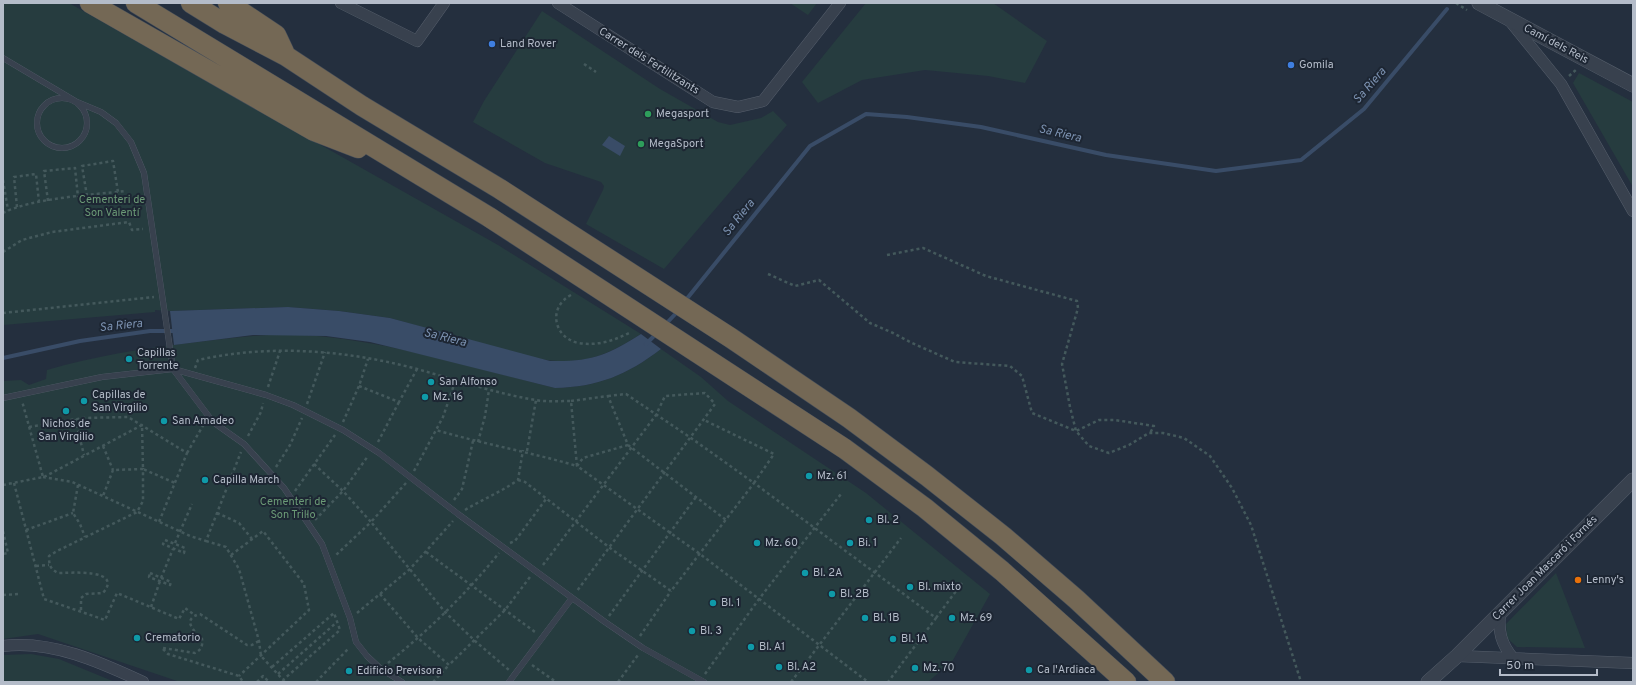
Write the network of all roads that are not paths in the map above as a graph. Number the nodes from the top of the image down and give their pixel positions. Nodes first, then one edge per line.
1 (90, 3) edge
2 (136, 3) edge
3 (192, 3) edge
4 (228, 3) edge
5 (341, 3) edge
6 (444, 3) edge
7 (558, 3) edge
8 (840, 3) edge
9 (1479, 3) edge
10 (1508, 19) junction
11 (286, 56) junction
12 (3, 58) edge
13 (1633, 85) edge
14 (77, 102) junction
15 (406, 166) junction
16 (1633, 211) edge
17 (173, 369) junction
18 (3, 398) edge
19 (1633, 480) edge
20 (572, 598) junction
21 (1500, 613) junction
22 (3, 646) edge
23 (1457, 656) junction
24 (1513, 658) junction
25 (1633, 663) edge
26 (704, 680) edge
27 (143, 682) edge
28 (402, 682) edge
29 (509, 682) edge
30 (1126, 682) edge
31 (1165, 682) edge
32 (1428, 682) edge

1 - 15 highway
2 - 15 highway
3 - 11 highway
4 - 11 highway
5 - 6 street
7 - 8 street, Carrer dels Fertilitzants
9 - 10 street, Camí dels Reis
10 - 13 street, Camí dels Reis
10 - 16 street
11 - 31 highway
12 - 14 lane
14 - 14 lane
14 - 17 lane
15 - 30 highway
17 - 18 lane
17 - 20 lane
17 - 28 lane
19 - 21 street, Carrer Joan Mascaró i Fornés
20 - 26 lane
20 - 29 lane
21 - 23 street, Carrer Joan Mascaró i Fornés
21 - 24 street
22 - 27 street
23 - 24 street
23 - 32 street, Carrer Joan Mascaró i Fornés
24 - 25 street

